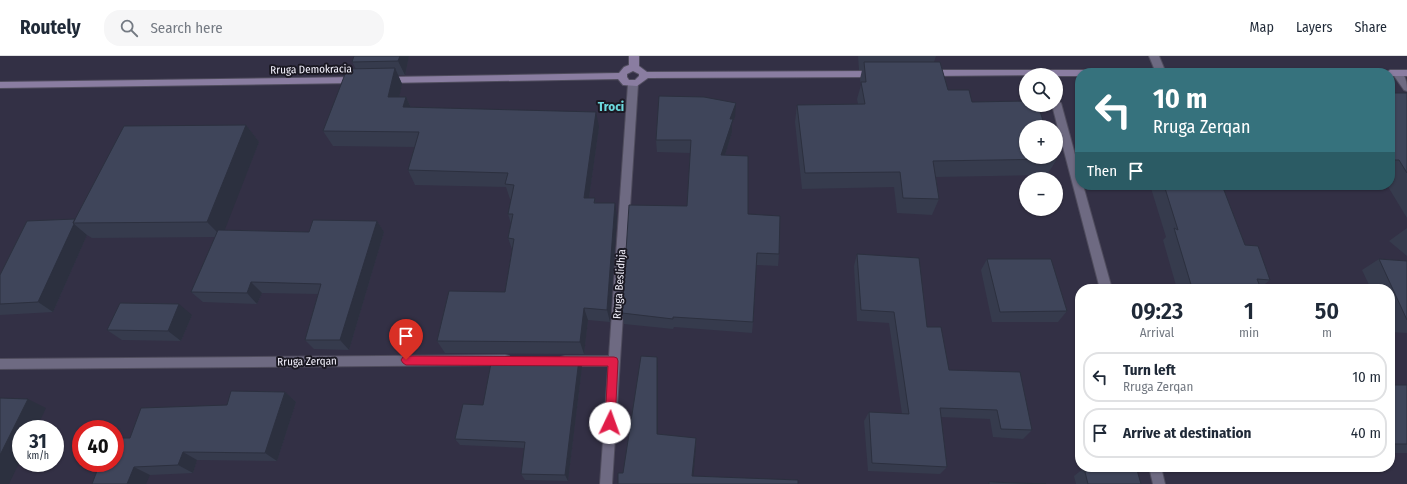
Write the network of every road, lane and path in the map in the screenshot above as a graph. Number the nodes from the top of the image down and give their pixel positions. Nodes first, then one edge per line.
1 (634, 56) edge
2 (1154, 56) edge
3 (634, 68) junction
4 (1159, 68) edge
5 (921, 73) edge
6 (1395, 73) edge
7 (1407, 73) edge
8 (882, 74) edge
9 (1019, 74) edge
10 (1063, 74) edge
11 (1075, 74) edge
12 (644, 75) junction
13 (1395, 75) edge
14 (622, 76) junction
15 (633, 84) junction
16 (0, 85) edge
17 (1407, 88) edge
18 (1058, 112) edge
19 (1075, 174) edge
20 (1079, 190) edge
21 (1105, 284) edge
22 (515, 360) edge
23 (553, 360) edge
24 (614, 361) junction
25 (0, 364) edge
26 (1156, 472) edge
27 (606, 484) edge
28 (1159, 484) edge

1 - 3 main road
2 - 4 street
3 - 12 main road
3 - 14 main road
5 - 9 main road
6 - 7 main road
8 - 12 main road
10 - 11 main road
12 - 15 main road
13 - 17 street
14 - 15 main road
14 - 16 main road, Rruga Demokracia
15 - 24 street, Rruga Beslidhja
18 - 19 street
20 - 21 street
22 - 25 street, Rruga Zerqan
23 - 24 street
24 - 27 street, Rruga Beslidhja
26 - 28 street

